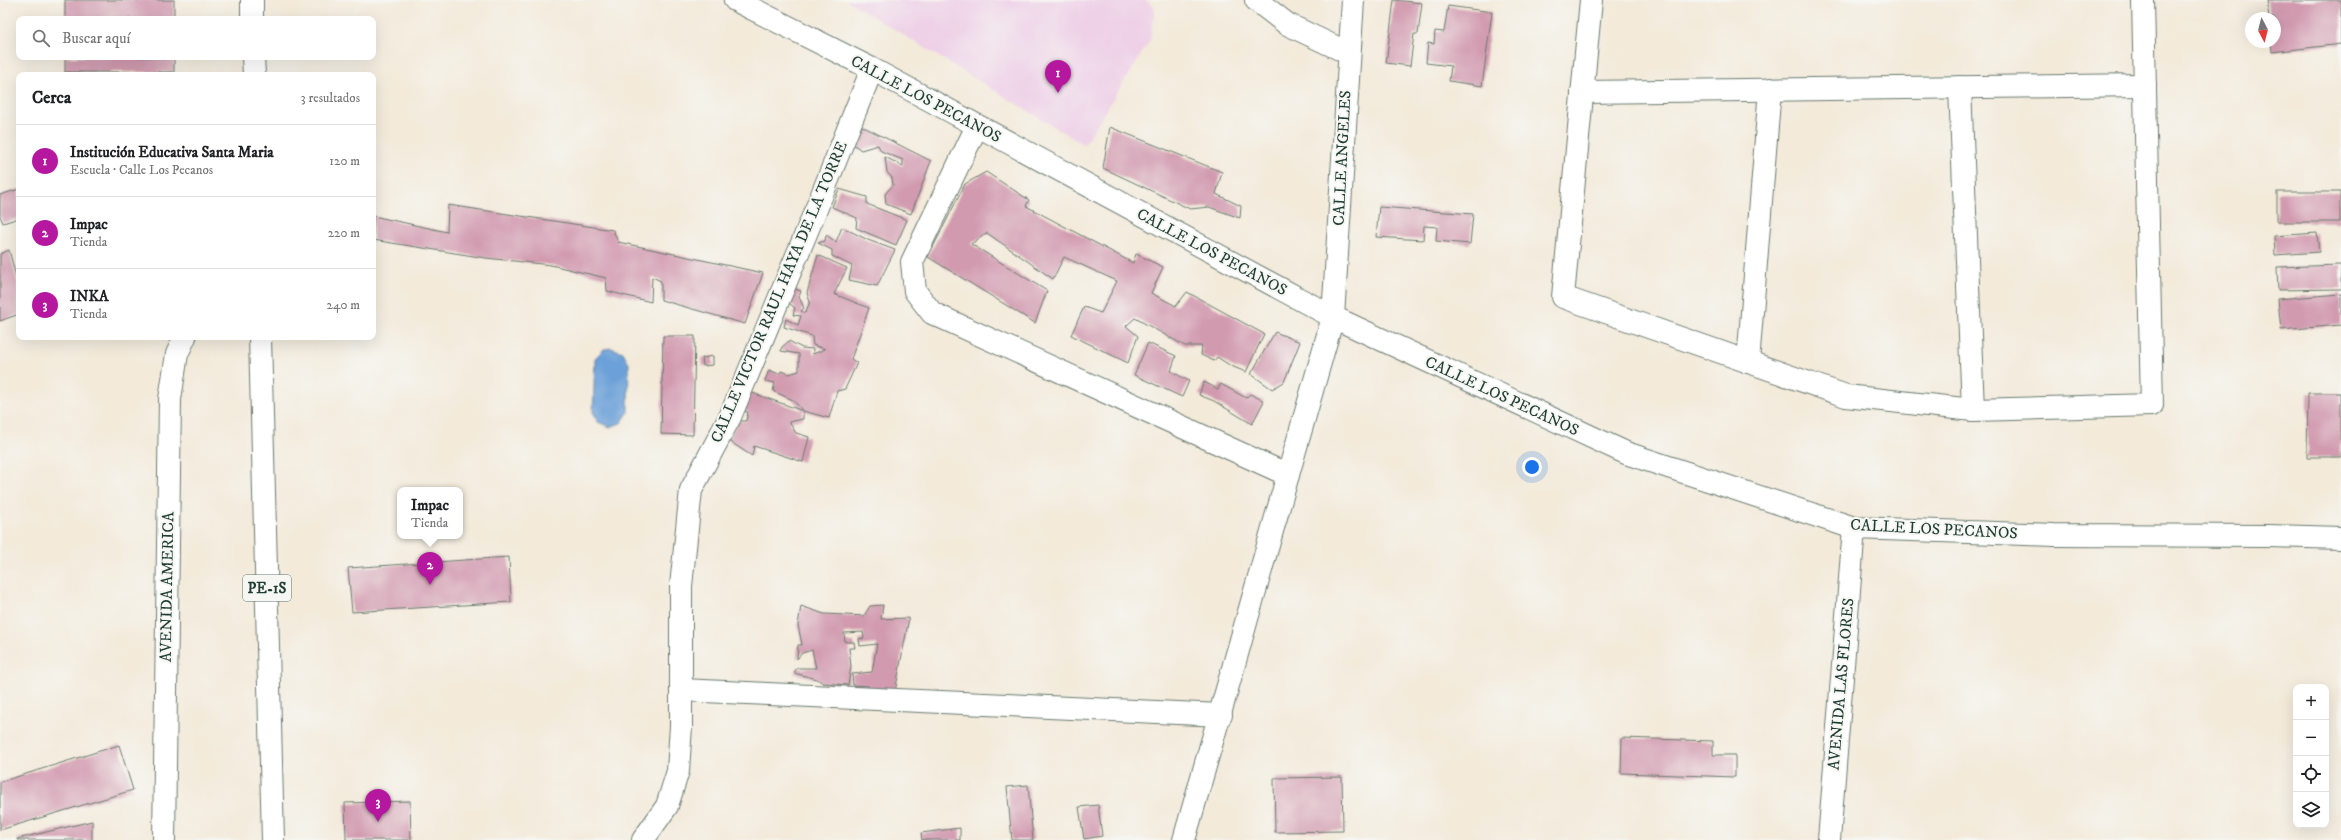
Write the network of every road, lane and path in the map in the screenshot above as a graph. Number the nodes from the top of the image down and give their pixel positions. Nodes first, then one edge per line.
1 (252, 0) edge
2 (735, 0) edge
3 (1256, 0) edge
4 (1353, 0) edge
5 (1591, 0) edge
6 (2143, 0) edge
7 (252, 16) edge
8 (1348, 53) junction
9 (253, 60) edge
10 (872, 69) junction
11 (254, 72) edge
12 (2145, 85) junction
13 (1960, 87) junction
14 (1770, 90) junction
15 (1582, 92) junction
16 (977, 126) junction
17 (1333, 317) junction
18 (184, 340) edge
19 (260, 340) edge
20 (1748, 362) junction
21 (1973, 410) junction
22 (1288, 474) junction
23 (1854, 528) junction
24 (2341, 538) edge
25 (681, 690) junction
26 (1221, 715) junction
27 (164, 840) edge
28 (273, 840) edge
29 (643, 840) edge
30 (1184, 840) edge
31 (1829, 840) edge

1 - 7 main road
2 - 10 main road, CALLE LOS PECANOS
3 - 8 main road
4 - 8 main road, CALLE ANGELES
5 - 15 main road
6 - 12 main road
8 - 17 main road, CALLE ANGELES
9 - 11 main road
10 - 16 main road, CALLE LOS PECANOS
10 - 25 main road, CALLE VICTOR RAUL HAYA DE LA TORRE
12 - 13 main road
12 - 21 main road
13 - 14 main road
13 - 21 main road
14 - 15 main road
14 - 20 main road
15 - 20 main road
16 - 17 main road, CALLE LOS PECANOS
16 - 22 main road
17 - 22 main road, CALLE ANGELES
17 - 23 main road, CALLE LOS PECANOS
18 - 27 main road, AVENIDA AMERICA
19 - 28 main road, PE-1S
20 - 21 main road
22 - 26 main road, CALLE ANGELES
23 - 24 main road, CALLE LOS PECANOS
23 - 31 main road, AVENIDA LAS FLORES
25 - 26 main road
25 - 29 main road, CALLE VICTOR RAUL HAYA DE LA TORRE
26 - 30 main road, CALLE ANGELES

